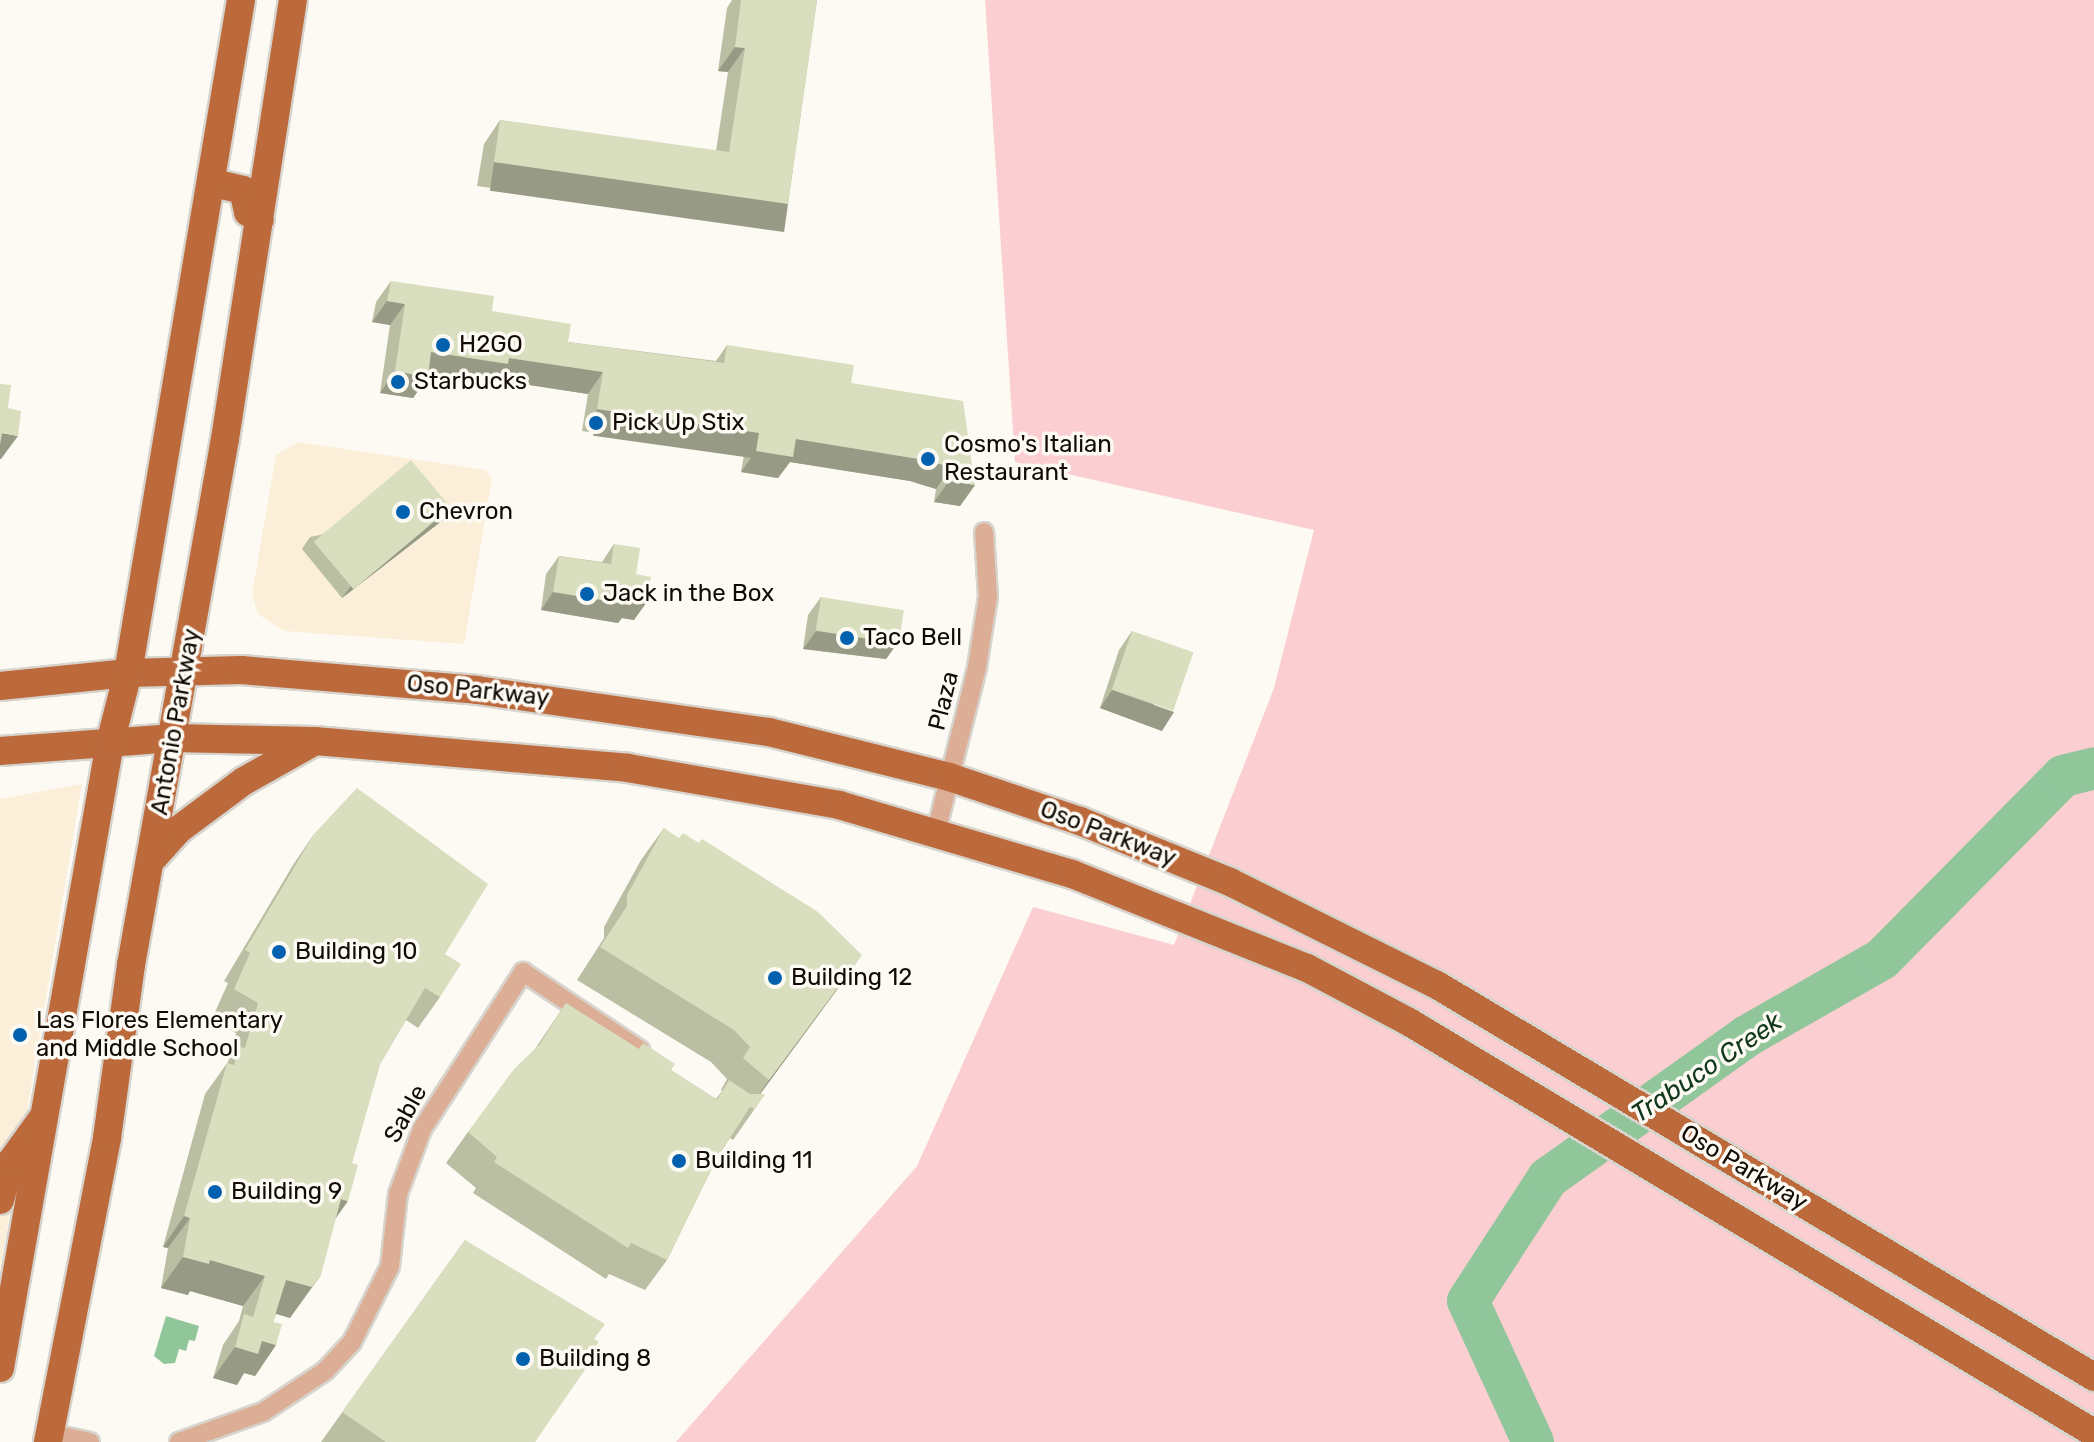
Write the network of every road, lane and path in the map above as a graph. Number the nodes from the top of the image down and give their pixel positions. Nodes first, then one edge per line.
1 (241, 0) edge
2 (293, 0) edge
3 (213, 183) junction
4 (260, 220) junction
5 (984, 532) dead end
6 (185, 670) junction
7 (128, 673) junction
8 (0, 686) edge
9 (171, 738) junction
10 (315, 741) junction
11 (110, 743) junction
12 (0, 751) edge
13 (949, 777) junction
14 (936, 832) junction
15 (154, 857) junction
16 (658, 1063) edge
17 (45, 1116) junction
18 (0, 1200) edge
19 (0, 1368) edge
20 (2093, 1376) edge
21 (2094, 1433) edge
22 (49, 1437) edge
23 (90, 1442) edge
24 (179, 1442) edge

1 - 3 main road
2 - 4 main road, Antonio Parkway
3 - 4 main road
3 - 7 main road
4 - 6 main road, Antonio Parkway
5 - 13 street, Plaza
6 - 7 main road, Oso Parkway
6 - 9 main road, Antonio Parkway
6 - 13 main road, Oso Parkway
7 - 8 main road, Oso Parkway
7 - 11 main road
9 - 10 main road, Oso Parkway
9 - 11 main road, Oso Parkway
9 - 15 main road, Antonio Parkway
10 - 14 main road, Oso Parkway
10 - 15 main road
11 - 12 main road, Oso Parkway
11 - 17 main road
13 - 14 street, Plaza
13 - 20 main road, Oso Parkway
14 - 21 main road, Oso Parkway
15 - 22 main road, Antonio Parkway
16 - 24 street, Sable
17 - 18 main road
17 - 19 main road
22 - 23 street

